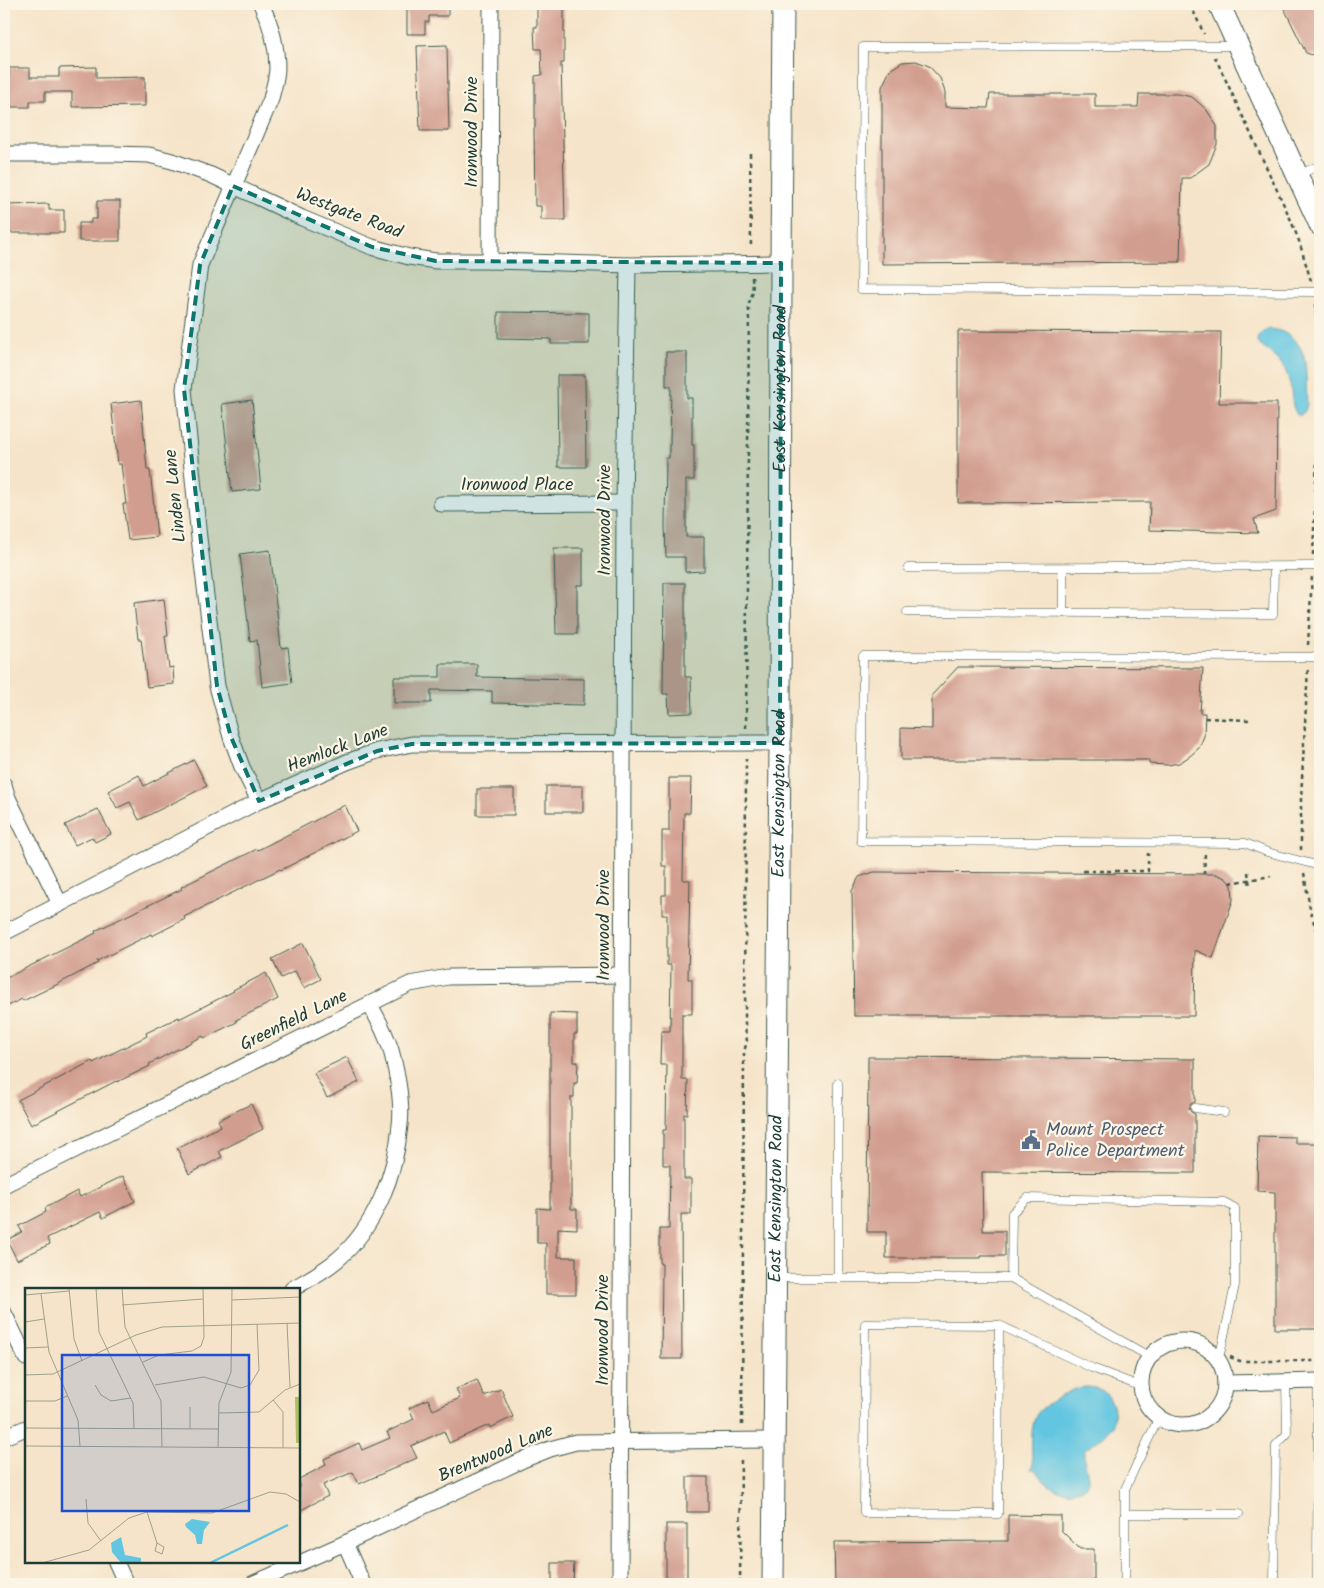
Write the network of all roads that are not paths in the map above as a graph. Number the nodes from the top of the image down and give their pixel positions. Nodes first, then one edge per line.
1 (261, 4) edge
2 (491, 4) edge
3 (783, 4) edge
4 (1219, 4) edge
5 (1239, 46) junction
6 (4, 154) edge
7 (1320, 165) edge
8 (1298, 175) junction
9 (233, 186) junction
10 (1320, 225) edge
11 (490, 260) junction
12 (781, 263) junction
13 (628, 265) junction
14 (1317, 292) edge
15 (441, 504) dead end
16 (624, 504) junction
17 (1320, 566) edge
18 (1274, 567) junction
19 (908, 568) dead end
20 (1063, 568) junction
21 (907, 612) dead end
22 (1063, 613) junction
23 (1320, 657) edge
24 (624, 742) junction
25 (780, 743) junction
26 (4, 785) edge
27 (259, 801) junction
28 (1320, 866) edge
29 (60, 904) junction
30 (4, 933) edge
31 (622, 975) junction
32 (370, 1005) junction
33 (838, 1083) dead end
34 (1195, 1108) dead end
35 (1224, 1112) dead end
36 (4, 1185) edge
37 (776, 1278) junction
38 (838, 1278) junction
39 (1011, 1278) junction
40 (294, 1288) edge
41 (4, 1313) edge
42 (999, 1325) junction
43 (1220, 1354) junction
44 (25, 1356) edge
45 (1150, 1357) junction
46 (1286, 1382) junction
47 (1319, 1382) edge
48 (1225, 1383) junction
49 (1142, 1387) junction
50 (1159, 1417) junction
51 (25, 1428) edge
52 (4, 1437) edge
53 (774, 1440) junction
54 (621, 1442) junction
55 (1125, 1514) junction
56 (1239, 1514) dead end
57 (345, 1543) junction
58 (116, 1563) edge
59 (300, 1563) edge
60 (300, 1563) edge
61 (126, 1584) edge
62 (252, 1584) edge
63 (363, 1584) edge
64 (620, 1584) edge
65 (773, 1584) edge
66 (1125, 1584) edge
67 (1274, 1584) edge
68 (1317, 1584) edge

1 - 9 street, Linden Lane
2 - 11 street, Ironwood Drive
3 - 12 main road, East Kensington Road
4 - 5 main road
5 - 8 main road
5 - 14 lane
6 - 9 street, Westgate Road
7 - 8 lane
8 - 10 main road
9 - 11 street, Westgate Road
9 - 27 street, Linden Lane
11 - 13 street, Westgate Road
12 - 13 street, Westgate Road
12 - 25 main road, East Kensington Road
13 - 16 street, Ironwood Drive
15 - 16 street, Ironwood Place
16 - 24 street, Ironwood Drive
17 - 18 lane
18 - 20 lane
18 - 22 lane
19 - 20 lane
20 - 22 lane
21 - 22 lane
23 - 28 lane
24 - 25 street, Hemlock Lane
24 - 27 street, Hemlock Lane
24 - 31 street, Ironwood Drive
25 - 37 main road, East Kensington Road
26 - 29 street
27 - 29 street, Hemlock Lane
29 - 30 street, Hemlock Lane
31 - 32 street, Greenfield Lane
31 - 54 street, Ironwood Drive
32 - 36 street, Greenfield Lane
32 - 40 street
33 - 38 lane
34 - 35 lane
37 - 38 lane
37 - 53 main road, East Kensington Road
38 - 39 lane
39 - 43 lane
39 - 45 lane
41 - 44 street
42 - 42 lane
42 - 49 lane
43 - 45 street
43 - 48 street
45 - 49 street
46 - 47 street
46 - 48 street
46 - 67 lane
47 - 68 lane
48 - 50 street
49 - 50 street
50 - 55 lane
51 - 52 street
53 - 54 street, Brentwood Lane
53 - 65 main road, East Kensington Road
54 - 57 street, Brentwood Lane
54 - 64 street, Ironwood Drive
55 - 56 lane
55 - 66 lane
57 - 59 street, Brentwood Lane
57 - 63 street
58 - 61 street
60 - 62 street, Brentwood Lane

